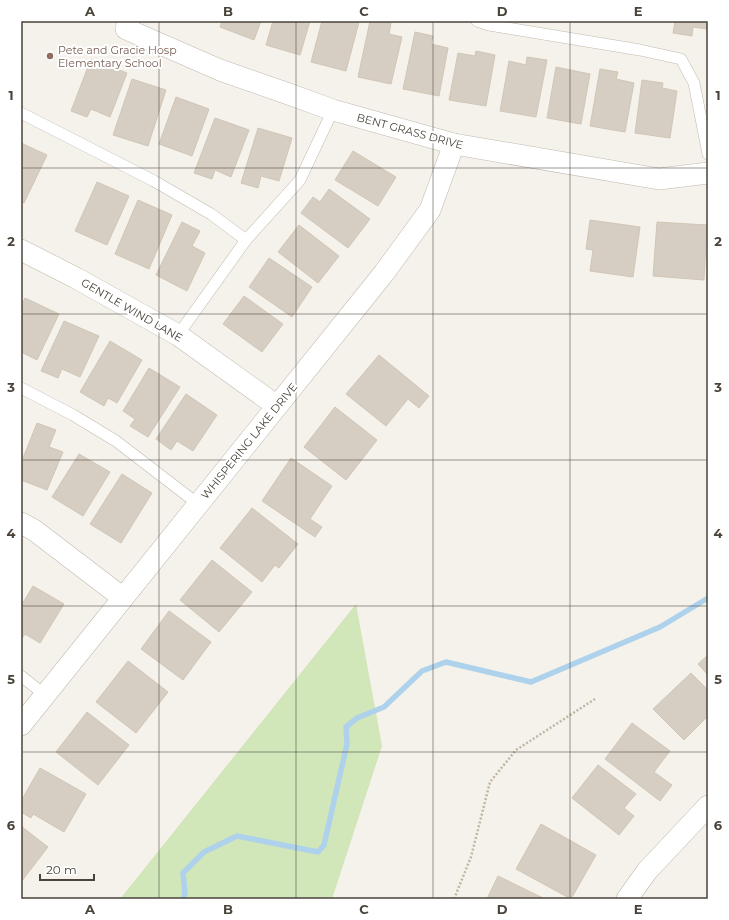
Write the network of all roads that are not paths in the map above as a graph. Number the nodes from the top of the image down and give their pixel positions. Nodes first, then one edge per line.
1 (477, 21) edge
2 (127, 25) edge
3 (333, 110) junction
4 (21, 114) edge
5 (454, 144) junction
6 (708, 154) edge
7 (708, 173) edge
8 (246, 240) junction
9 (21, 250) edge
10 (178, 335) junction
11 (21, 388) edge
12 (277, 406) junction
13 (198, 504) junction
14 (21, 523) edge
15 (123, 598) junction
16 (21, 676) edge
17 (45, 695) junction
18 (21, 725) edge
19 (708, 806) edge
20 (633, 896) edge

1 - 6 lane
2 - 3 street, BENT GRASS DRIVE
3 - 5 street, BENT GRASS DRIVE
3 - 8 lane
4 - 8 lane
5 - 7 street, BENT GRASS DRIVE
5 - 12 street, WHISPERING LAKE DRIVE
8 - 10 lane
9 - 10 street, GENTLE WIND LANE
10 - 12 street, GENTLE WIND LANE
11 - 13 lane
12 - 13 street, WHISPERING LAKE DRIVE
13 - 15 street, WHISPERING LAKE DRIVE
14 - 15 street
15 - 17 street, WHISPERING LAKE DRIVE
16 - 17 lane
17 - 18 street, WHISPERING LAKE DRIVE
19 - 20 street

